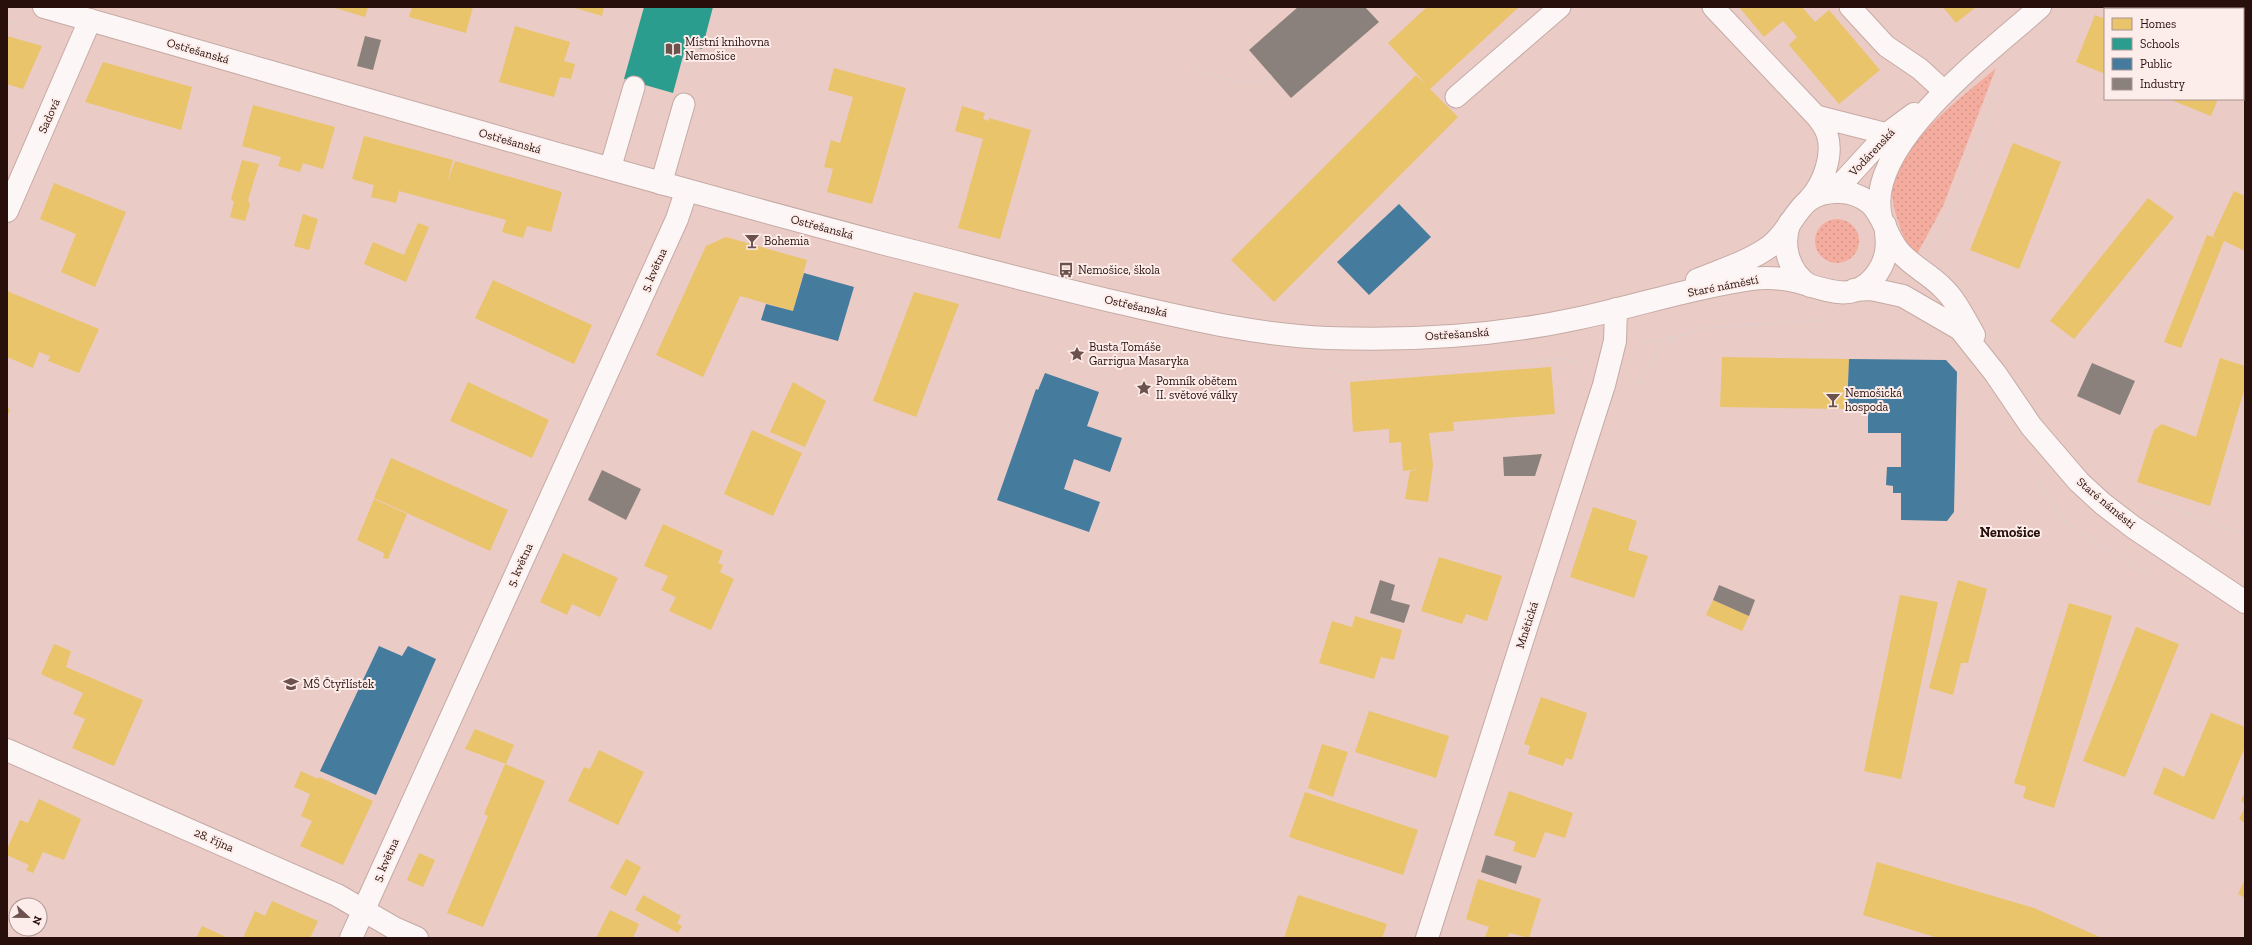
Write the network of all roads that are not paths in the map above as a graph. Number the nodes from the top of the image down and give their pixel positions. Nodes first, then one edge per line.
1 (44, 7) edge
2 (1560, 7) edge
3 (1713, 7) edge
4 (1850, 7) edge
5 (2034, 9) edge
6 (90, 20) junction
7 (634, 87) dead end
8 (1944, 92) junction
9 (1456, 97) dead end
10 (684, 104) dead end
11 (1816, 116) junction
12 (1887, 134) junction
13 (610, 170) junction
14 (661, 184) junction
15 (686, 192) junction
16 (1813, 197) junction
17 (7, 211) edge
18 (1791, 219) junction
19 (1883, 221) junction
20 (1816, 289) junction
21 (1854, 290) junction
22 (1652, 300) junction
23 (1616, 309) junction
24 (1995, 373) junction
25 (2245, 602) edge
26 (7, 750) edge
27 (363, 910) junction
28 (351, 938) edge
29 (417, 938) edge
30 (1427, 938) edge

1 - 6 street, Ostřešanská
2 - 9 lane
3 - 11 lane
4 - 8 lane
5 - 8 street, Vodárenská
6 - 13 street, Ostřešanská
6 - 17 street, Sadová
7 - 13 lane
8 - 12 street, Vodárenská
8 - 19 street, Vodárenská
10 - 14 lane
11 - 12 lane
11 - 16 lane
12 - 16 street, Vodárenská
13 - 14 street, Ostřešanská
14 - 15 street, Ostřešanská
15 - 23 street, Ostřešanská
15 - 27 street, 5. května
16 - 18 street, Staré náměstí
16 - 19 street, Staré náměstí
18 - 20 street, Staré náměstí
18 - 22 street, Staré náměstí
19 - 21 street, Staré náměstí
19 - 24 street, Staré náměstí
20 - 21 street, Staré náměstí
20 - 22 street, Staré náměstí
21 - 24 street, Staré náměstí
22 - 23 street, Staré náměstí
23 - 30 street, Mnětická
24 - 25 street, Staré náměstí
26 - 27 street, 28. října
27 - 28 street, 5. května
27 - 29 street, 28. října

